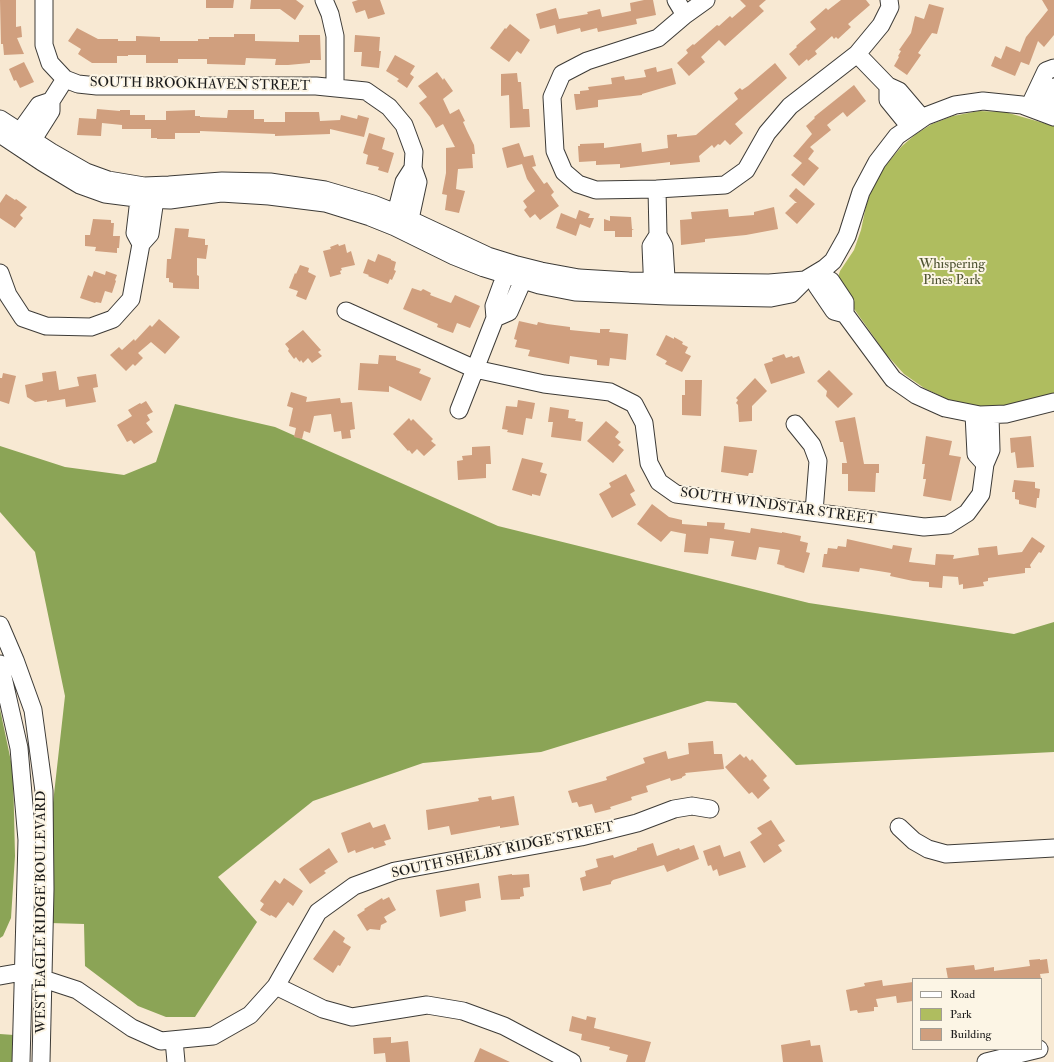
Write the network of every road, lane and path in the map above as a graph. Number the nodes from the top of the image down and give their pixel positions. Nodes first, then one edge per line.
1 (44, 0) edge
2 (324, 0) edge
3 (676, 0) edge
4 (706, 0) edge
5 (889, 0) edge
6 (685, 15) junction
7 (857, 54) junction
8 (1054, 68) edge
9 (65, 79) junction
10 (1054, 87) edge
11 (335, 88) junction
12 (1042, 112) edge
13 (0, 119) edge
14 (916, 123) junction
15 (18, 140) edge
16 (657, 189) junction
17 (147, 192) junction
18 (399, 222) junction
19 (507, 269) junction
20 (0, 273) edge
21 (525, 274) junction
22 (811, 276) junction
23 (660, 289) junction
24 (346, 311) dead end
25 (495, 318) junction
26 (475, 369) junction
27 (1054, 402) edge
28 (459, 410) dead end
29 (982, 414) junction
30 (795, 424) dead end
31 (814, 512) junction
32 (0, 625) edge
33 (0, 664) edge
34 (710, 809) dead end
35 (899, 827) dead end
36 (1054, 848) edge
37 (22, 972) junction
38 (0, 976) edge
39 (43, 978) junction
40 (276, 986) junction
41 (174, 1040) junction
42 (1054, 1045) edge
43 (1042, 1048) edge
44 (1036, 1050) edge
45 (20, 1062) edge
46 (41, 1062) edge
47 (176, 1062) edge
48 (572, 1062) edge
49 (986, 1062) edge

1 - 9 street
2 - 11 street
3 - 6 street
4 - 6 street
5 - 7 street
6 - 16 street
7 - 14 street
7 - 16 street
8 - 12 street
9 - 11 street, SOUTH BROOKHAVEN STREET
9 - 15 street
10 - 12 street
11 - 18 street, SOUTH BROOKHAVEN STREET
12 - 14 street
13 - 15 street
14 - 22 street
15 - 17 street
16 - 23 street
17 - 18 street
17 - 20 street
18 - 19 street
19 - 21 street
19 - 25 street
21 - 23 street
21 - 25 street
22 - 23 street
22 - 29 street
24 - 26 street, SOUTH WINDSTAR STREET
25 - 26 street
26 - 28 street
26 - 31 street, SOUTH WINDSTAR STREET
27 - 29 street
29 - 31 street, SOUTH WINDSTAR STREET
30 - 31 street
32 - 39 street, WEST EAGLE RIDGE BOULEVARD
33 - 37 street, WEST EAGLE RIDGE BOULEVARD
34 - 40 street, SOUTH SHELBY RIDGE STREET
35 - 36 street
37 - 38 street, SOUTH SHELBY RIDGE STREET
37 - 39 street, SOUTH SHELBY RIDGE STREET
37 - 45 street, WEST EAGLE RIDGE BOULEVARD
39 - 41 street, SOUTH SHELBY RIDGE STREET
39 - 46 street, WEST EAGLE RIDGE BOULEVARD
40 - 41 street, SOUTH SHELBY RIDGE STREET
40 - 48 street
41 - 47 street
42 - 43 street
44 - 49 street

